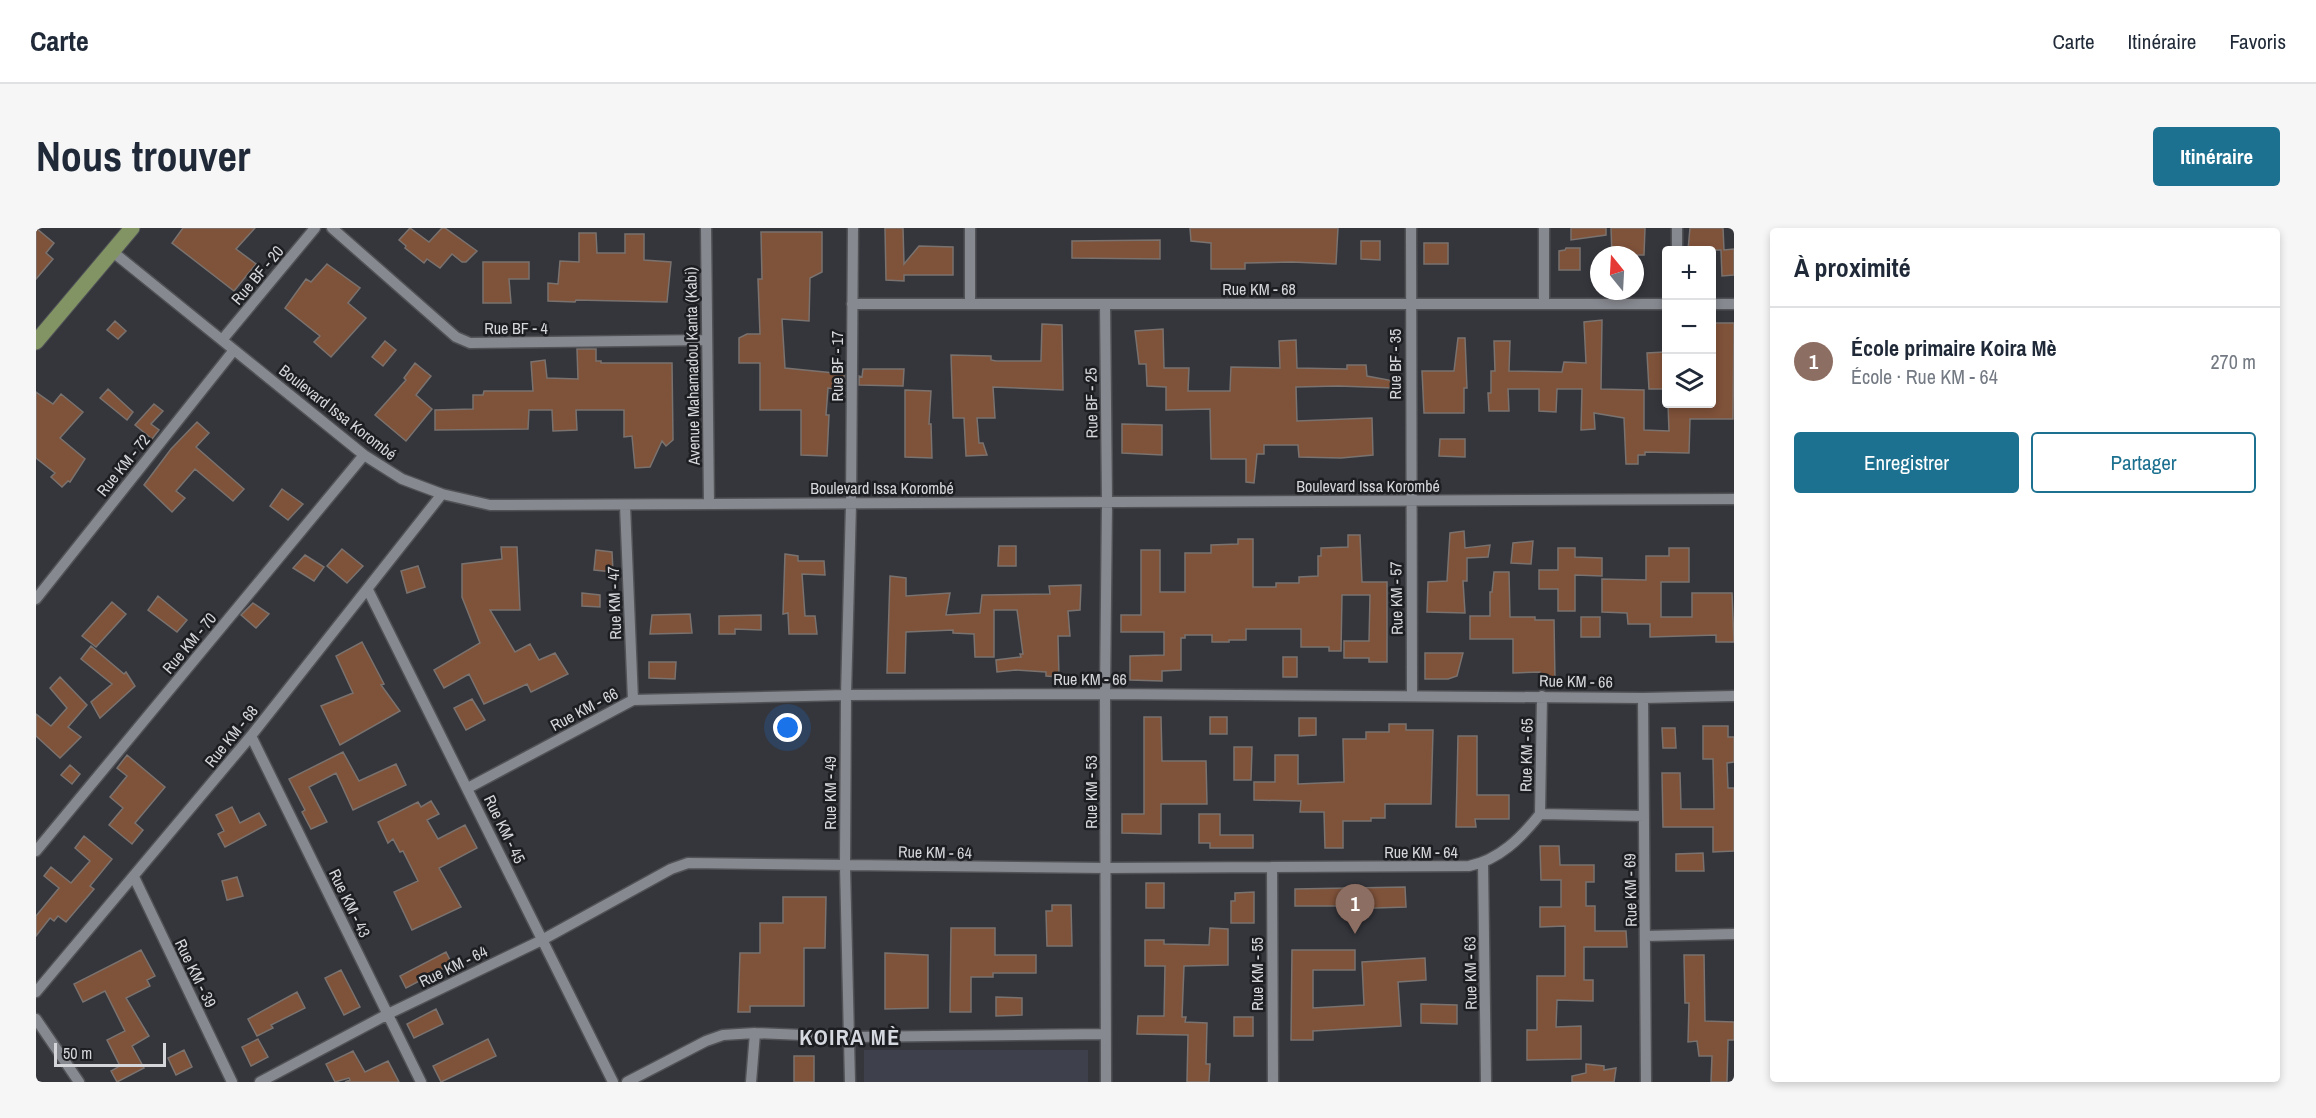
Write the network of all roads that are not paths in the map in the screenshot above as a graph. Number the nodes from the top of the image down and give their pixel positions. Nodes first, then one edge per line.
1 (132, 228) edge
2 (315, 228) edge
3 (332, 228) edge
4 (706, 228) edge
5 (853, 228) edge
6 (970, 228) edge
7 (1411, 228) edge
8 (1545, 228) edge
9 (1677, 228) edge
10 (1677, 246) edge
11 (113, 252) junction
12 (852, 304) junction
13 (970, 304) junction
14 (1104, 304) junction
15 (1411, 304) junction
16 (1544, 304) junction
17 (1662, 304) edge
18 (1716, 304) edge
19 (1734, 304) edge
20 (222, 340) junction
21 (707, 340) junction
22 (36, 342) edge
23 (234, 350) junction
24 (364, 455) junction
25 (442, 494) junction
26 (1734, 499) edge
27 (1410, 501) junction
28 (1107, 502) junction
29 (709, 504) junction
30 (851, 504) junction
31 (625, 505) junction
32 (368, 590) junction
33 (36, 599) edge
34 (1105, 694) junction
35 (846, 695) junction
36 (1412, 696) junction
37 (1542, 696) junction
38 (1734, 696) edge
39 (1643, 698) junction
40 (633, 700) junction
41 (251, 736) junction
42 (468, 788) junction
43 (1540, 814) junction
44 (1644, 816) junction
45 (36, 851) edge
46 (1483, 863) junction
47 (845, 866) junction
48 (1272, 867) junction
49 (1106, 868) junction
50 (134, 877) junction
51 (1734, 934) edge
52 (1645, 936) junction
53 (542, 940) junction
54 (36, 992) edge
55 (388, 1014) junction
56 (36, 1019) edge
57 (755, 1033) junction
58 (1106, 1034) junction
59 (850, 1037) junction
60 (79, 1082) edge
61 (232, 1082) edge
62 (260, 1082) edge
63 (422, 1082) edge
64 (613, 1082) edge
65 (627, 1082) edge
66 (751, 1082) edge
67 (850, 1082) edge
68 (1106, 1082) edge
69 (1273, 1082) edge
70 (1486, 1082) edge
71 (1646, 1082) edge

1 - 11 main road
2 - 20 street, Rue BF - 20
3 - 21 street, Rue BF - 4
4 - 21 street, Avenue Mahamadou Kanta (Kabi)
5 - 12 street, Rue BF - 17
6 - 13 street
7 - 15 street, Rue BF - 35
8 - 16 street
9 - 10 street
11 - 20 street, Boulevard Issa Korombé
11 - 22 main road
12 - 13 street, Rue KM - 68
12 - 30 street, Rue BF - 17
13 - 14 street, Rue KM - 68
14 - 15 street, Rue KM - 68
14 - 28 street, Rue BF - 25
15 - 16 street, Rue KM - 68
15 - 27 street, Rue BF - 35
16 - 17 street, Rue KM - 68
18 - 19 street
20 - 23 street, Boulevard Issa Korombé
21 - 29 street, Avenue Mahamadou Kanta (Kabi)
23 - 24 street, Boulevard Issa Korombé
23 - 33 street, Rue KM - 72
24 - 25 street, Boulevard Issa Korombé
24 - 45 street, Rue KM - 70
25 - 31 street, Boulevard Issa Korombé
25 - 32 street, Rue KM - 68
26 - 27 street, Boulevard Issa Korombé
27 - 28 street, Boulevard Issa Korombé
27 - 36 street, Rue KM - 57
28 - 30 street, Boulevard Issa Korombé
28 - 34 street, Rue KM - 53
29 - 30 street, Boulevard Issa Korombé
29 - 31 street, Boulevard Issa Korombé
30 - 35 street, Rue KM - 49
31 - 40 street, Rue KM - 47
32 - 41 street, Rue KM - 68
32 - 42 street, Rue KM - 45
34 - 35 street, Rue KM - 66
34 - 36 street, Rue KM - 66
34 - 49 street, Rue KM - 53
35 - 40 street, Rue KM - 66
35 - 47 street, Rue KM - 49
36 - 37 street, Rue KM - 66
37 - 39 street, Rue KM - 66
37 - 43 street, Rue KM - 65
38 - 39 street, Rue KM - 66
39 - 44 street, Rue KM - 69
40 - 42 street, Rue KM - 66
41 - 50 street, Rue KM - 68
41 - 55 street, Rue KM - 43
42 - 53 street, Rue KM - 45
43 - 44 street
43 - 46 street, Rue KM - 64
44 - 52 street, Rue KM - 69
46 - 48 street, Rue KM - 64
46 - 70 street, Rue KM - 63
47 - 49 street, Rue KM - 64
47 - 53 street, Rue KM - 64
47 - 59 street, Rue KM - 49
48 - 49 street, Rue KM - 64
48 - 69 street, Rue KM - 55
49 - 58 street, Rue KM - 53
50 - 54 street, Rue KM - 68
50 - 61 street, Rue KM - 39
51 - 52 street
52 - 71 street, Rue KM - 69
53 - 55 street, Rue KM - 64
53 - 64 street, Rue KM - 45
55 - 62 street, Rue KM - 64
55 - 63 street, Rue KM - 43
56 - 60 street
57 - 59 street
57 - 65 street
57 - 66 street
58 - 59 street
58 - 68 street, Rue KM - 53
59 - 67 street, Rue KM - 49

